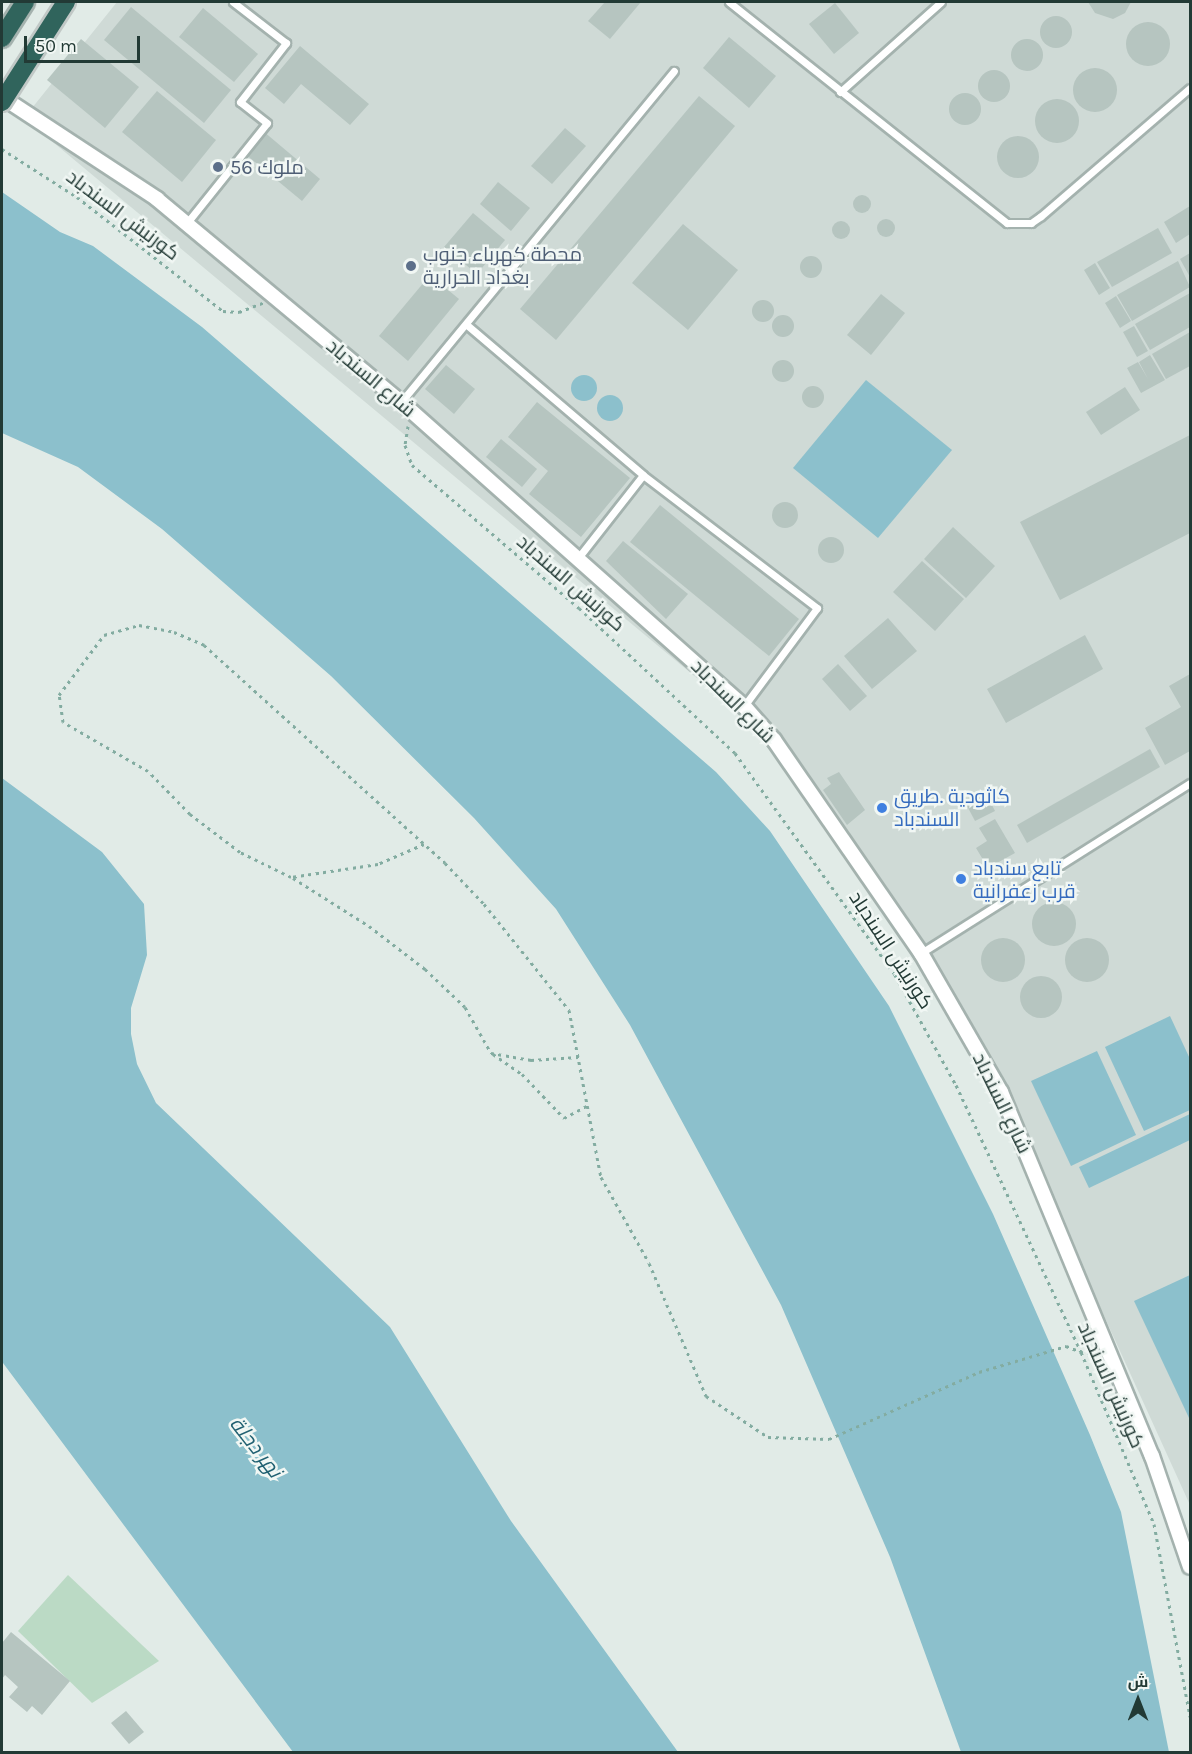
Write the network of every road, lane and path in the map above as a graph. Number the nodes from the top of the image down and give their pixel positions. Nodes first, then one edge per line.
1 (25, 2) edge
2 (66, 2) edge
3 (234, 2) edge
4 (729, 2) edge
5 (941, 2) edge
6 (2, 38) edge
7 (674, 71) dead end
8 (1191, 88) edge
9 (840, 92) junction
10 (2, 97) edge
11 (2, 102) edge
12 (2, 148) edge
13 (186, 224) junction
14 (276, 298) junction
15 (467, 325) junction
16 (406, 406) junction
17 (644, 475) junction
18 (578, 558) junction
19 (744, 706) junction
20 (1191, 783) edge
21 (424, 844) junction
22 (291, 877) junction
23 (921, 953) junction
24 (491, 1053) junction
25 (578, 1057) junction
26 (587, 1106) junction
27 (1081, 1352) junction
28 (1115, 1366) junction
29 (1191, 1567) edge
30 (1191, 1717) edge

1 - 6 highway
2 - 11 highway, bridge
3 - 13 lane
4 - 9 lane
5 - 9 lane
7 - 15 lane
8 - 9 lane
10 - 13 street, شارع السندباد
12 - 14 path, كورنيش السندباد
13 - 14 street, شارع السندباد
14 - 16 street, شارع السندباد
15 - 16 lane
15 - 17 lane
16 - 18 street, شارع السندباد
16 - 27 path, كورنيش السندباد
17 - 18 lane
17 - 19 lane
18 - 19 street, شارع السندباد
19 - 23 street, شارع السندباد
20 - 23 lane
21 - 22 path
21 - 22 path
21 - 25 path
22 - 24 path
23 - 28 street, شارع السندباد
24 - 25 path
24 - 26 path
25 - 26 path
26 - 27 path
27 - 28 path
27 - 30 path, كورنيش السندباد
28 - 29 street, شارع السندباد

